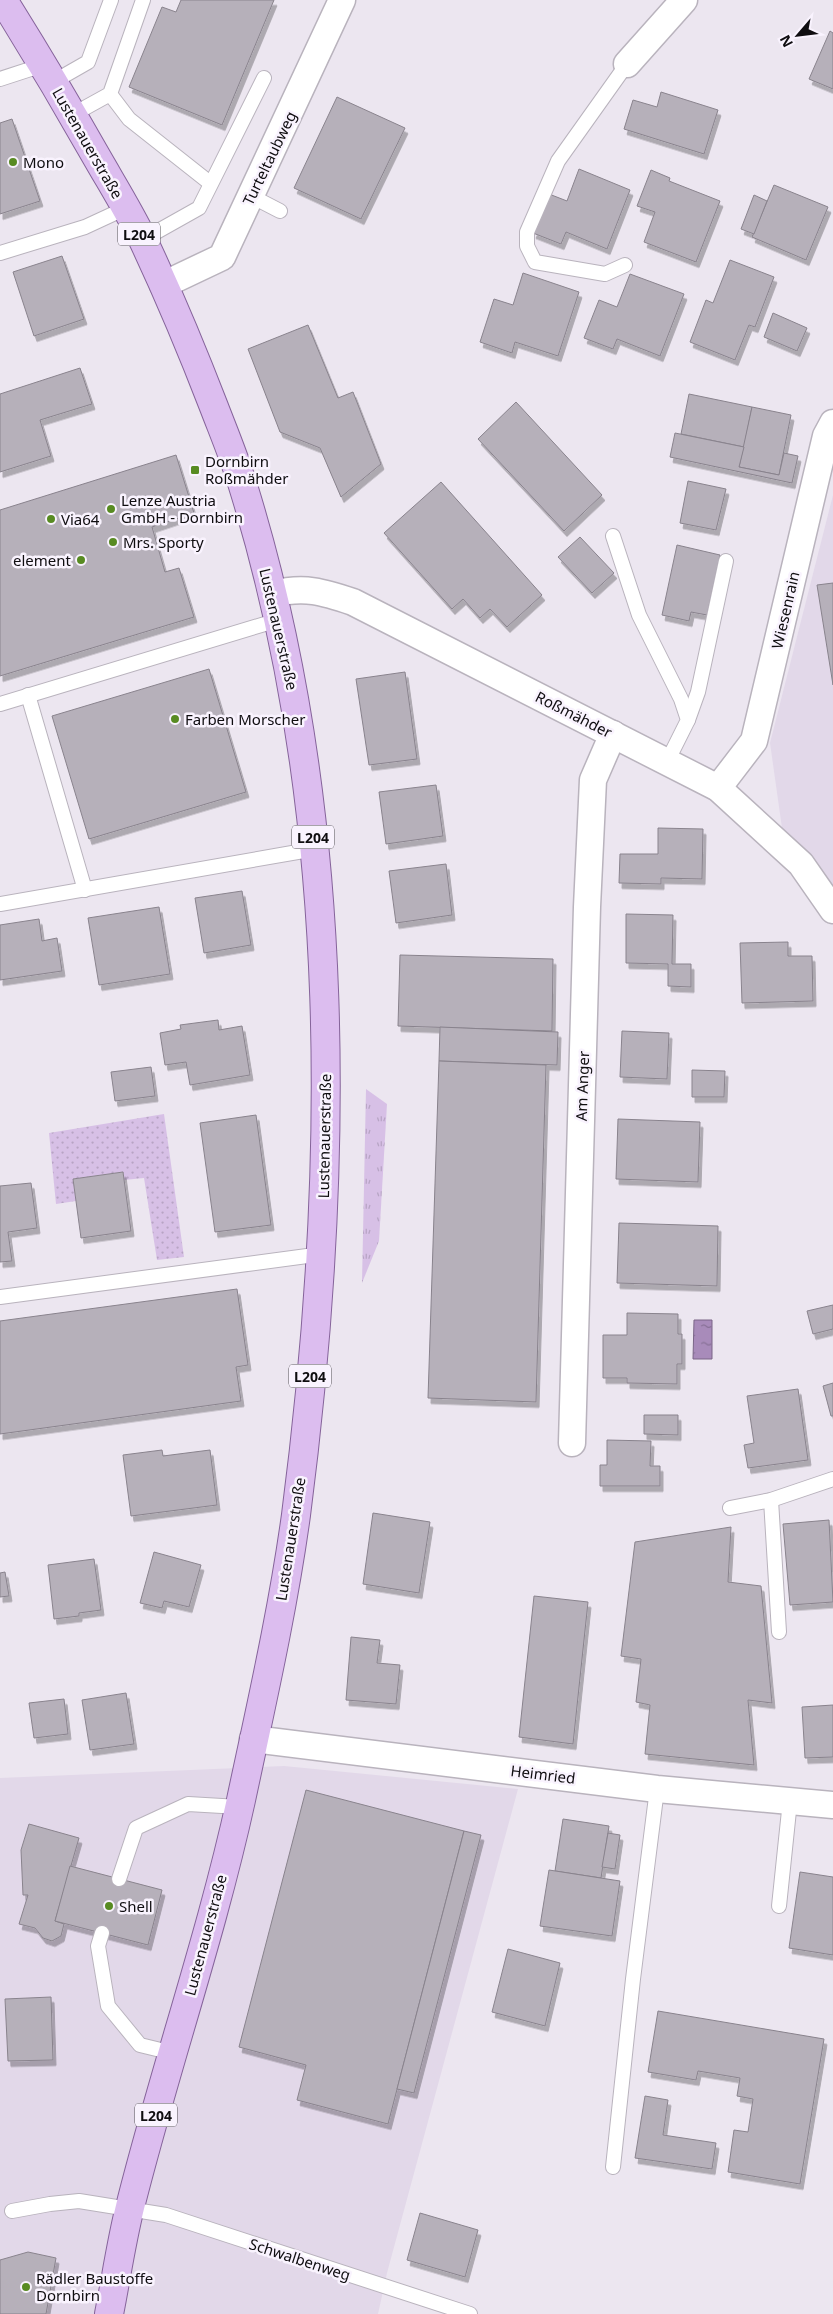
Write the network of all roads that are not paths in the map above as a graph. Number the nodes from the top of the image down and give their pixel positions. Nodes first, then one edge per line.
1 (3, 0) edge
2 (111, 0) edge
3 (143, 0) edge
4 (342, 0) edge
5 (684, 0) edge
6 (627, 64) joint
7 (48, 73) junction
8 (264, 78) dead end
9 (0, 79) edge
10 (110, 94) junction
11 (72, 115) junction
12 (210, 183) junction
13 (251, 196) junction
14 (126, 208) junction
15 (280, 211) dead end
16 (142, 240) junction
17 (0, 253) edge
18 (625, 265) dead end
19 (163, 285) junction
20 (833, 423) edge
21 (612, 536) dead end
22 (726, 561) dead end
23 (273, 594) junction
24 (278, 620) junction
25 (28, 695) junction
26 (0, 704) edge
27 (688, 720) junction
28 (613, 734) junction
29 (667, 762) junction
30 (718, 788) junction
31 (315, 849) junction
32 (85, 890) junction
33 (0, 904) edge
34 (833, 910) edge
35 (322, 1254) junction
36 (0, 1297) edge
37 (572, 1443) dead end
38 (833, 1479) edge
39 (770, 1500) junction
40 (730, 1508) dead end
41 (779, 1632) dead end
42 (253, 1739) junction
43 (657, 1789) junction
44 (790, 1801) junction
45 (833, 1805) edge
46 (239, 1807) junction
47 (120, 1879) dead end
48 (779, 1906) dead end
49 (102, 1934) dead end
50 (173, 2052) junction
51 (613, 2167) dead end
52 (129, 2210) junction
53 (12, 2211) dead end
54 (108, 2314) edge
55 (470, 2314) edge

1 - 7 main road, Lustenauerstraße / L204
2 - 7 lane
3 - 10 lane
4 - 13 street, Turteltaubweg
5 - 6 street
6 - 18 lane
7 - 9 lane
7 - 11 main road, Lustenauerstraße / L204
8 - 12 lane
10 - 11 lane
10 - 12 lane
11 - 14 main road, Lustenauerstraße / L204
12 - 16 lane
13 - 15 lane
13 - 19 street, Turteltaubweg
14 - 16 main road, Lustenauerstraße / L204
14 - 17 lane
16 - 19 main road, Lustenauerstraße / L204
19 - 23 main road, Lustenauerstraße / L204
20 - 30 street, Wiesenrain
21 - 27 lane
22 - 27 lane
23 - 24 main road, Lustenauerstraße / L204
23 - 28 street, Roßmähder
24 - 25 lane
24 - 31 main road, Lustenauerstraße / L204
25 - 26 lane
25 - 32 lane
27 - 29 lane
28 - 29 street, Roßmähder
28 - 37 street, Am Anger
29 - 30 street, Roßmähder
30 - 34 street, Roßmähder
31 - 32 lane
31 - 35 main road, Lustenauerstraße / L204
32 - 33 lane
35 - 36 lane
35 - 42 main road, Lustenauerstraße / L204
38 - 39 lane
39 - 40 lane
39 - 41 lane
42 - 43 street, Heimried
42 - 46 main road, Lustenauerstraße / L204
43 - 44 street, Heimried
43 - 51 lane
44 - 45 street, Heimried
44 - 48 lane
46 - 47 lane
46 - 50 main road, Lustenauerstraße / L204
49 - 50 lane
50 - 52 main road, Lustenauerstraße / L204
52 - 53 lane, Schwalbenweg
52 - 54 main road, Lustenauerstraße / L204
52 - 55 lane, Schwalbenweg

